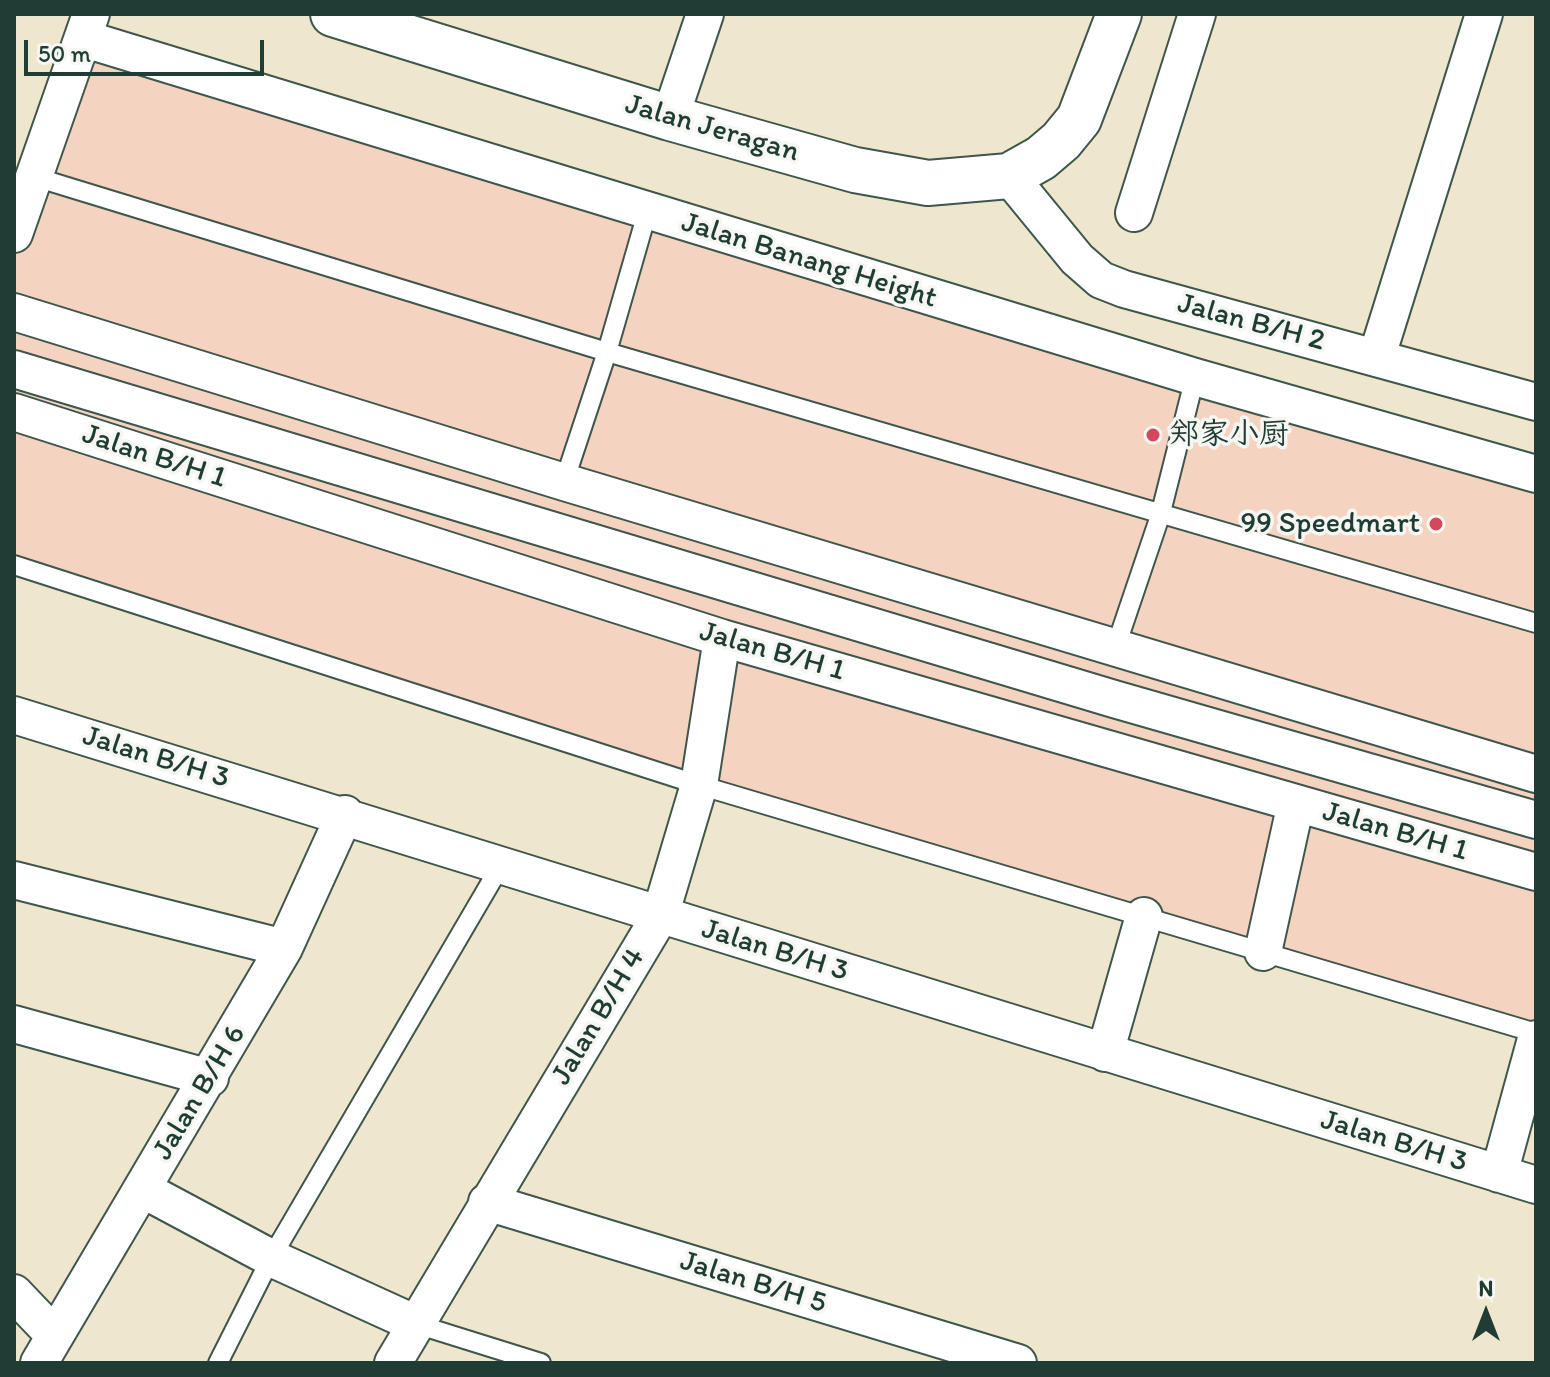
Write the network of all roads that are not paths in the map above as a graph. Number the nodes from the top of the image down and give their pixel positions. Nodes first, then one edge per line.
1 (333, 14) edge
2 (705, 14) edge
3 (1119, 14) edge
4 (1197, 14) edge
5 (1484, 14) edge
6 (88, 26) edge
7 (670, 118) junction
8 (1009, 176) junction
9 (35, 177) junction
10 (647, 213) junction
11 (1134, 213) dead end
12 (14, 234) edge
13 (14, 312) edge
14 (607, 352) junction
15 (1377, 356) junction
16 (14, 369) edge
17 (1195, 377) junction
18 (1536, 402) edge
19 (14, 412) edge
20 (1536, 474) edge
21 (564, 482) junction
22 (1160, 516) junction
23 (14, 565) edge
24 (1536, 623) edge
25 (722, 638) junction
26 (1123, 648) junction
27 (1114, 699) junction
28 (14, 715) edge
29 (1536, 774) edge
30 (699, 785) junction
31 (1296, 803) junction
32 (345, 814) junction
33 (1536, 820) edge
34 (501, 865) junction
35 (1536, 872) edge
36 (14, 880) edge
37 (660, 916) junction
38 (1144, 916) junction
39 (284, 948) junction
40 (1263, 952) junction
41 (14, 1024) edge
42 (1536, 1033) edge
43 (1536, 1039) edge
44 (1105, 1053) junction
45 (210, 1078) junction
46 (1499, 1174) junction
47 (1536, 1185) edge
48 (142, 1189) junction
49 (487, 1202) junction
50 (271, 1258) junction
51 (14, 1293) edge
52 (416, 1324) junction
53 (47, 1350) edge
54 (218, 1363) edge
55 (393, 1363) edge
56 (541, 1363) edge
57 (1018, 1363) edge

1 - 7 main road, Jalan Jeragan
2 - 7 street
3 - 8 main road, Jalan Jeragan
4 - 11 street
5 - 15 street
6 - 9 street
6 - 10 street, Jalan Banang Height
7 - 8 main road, Jalan Jeragan
8 - 15 street, Jalan B/H 2
9 - 12 street
9 - 14 lane
10 - 14 lane
10 - 17 street, Jalan Banang Height
13 - 21 street
14 - 21 lane
14 - 22 lane
15 - 18 street, Jalan B/H 2
16 - 27 street
17 - 20 street, Jalan Banang Height
17 - 22 lane
19 - 25 street, Jalan B/H 1
21 - 26 street
22 - 24 lane
22 - 26 lane
23 - 30 lane
25 - 30 street, Jalan B/H 4
25 - 31 street, Jalan B/H 1
26 - 27 street
26 - 29 street
27 - 33 street
28 - 32 street, Jalan B/H 3
30 - 37 street, Jalan B/H 4
30 - 38 lane
31 - 35 street, Jalan B/H 1
31 - 40 street
32 - 34 street, Jalan B/H 3
32 - 39 street, Jalan B/H 6
34 - 37 street, Jalan B/H 3
34 - 50 lane
36 - 39 street
37 - 44 street, Jalan B/H 3
37 - 49 street, Jalan B/H 4
38 - 40 lane
38 - 44 street
39 - 45 street, Jalan B/H 6
40 - 42 lane
41 - 45 street
43 - 46 street
44 - 46 street, Jalan B/H 3
45 - 48 street, Jalan B/H 6
46 - 47 street, Jalan B/H 3
48 - 50 street
48 - 53 street, Jalan B/H 6
49 - 52 street, Jalan B/H 4
49 - 57 street, Jalan B/H 5
50 - 52 street
50 - 54 lane
51 - 53 street
52 - 55 street, Jalan B/H 4
52 - 56 lane

